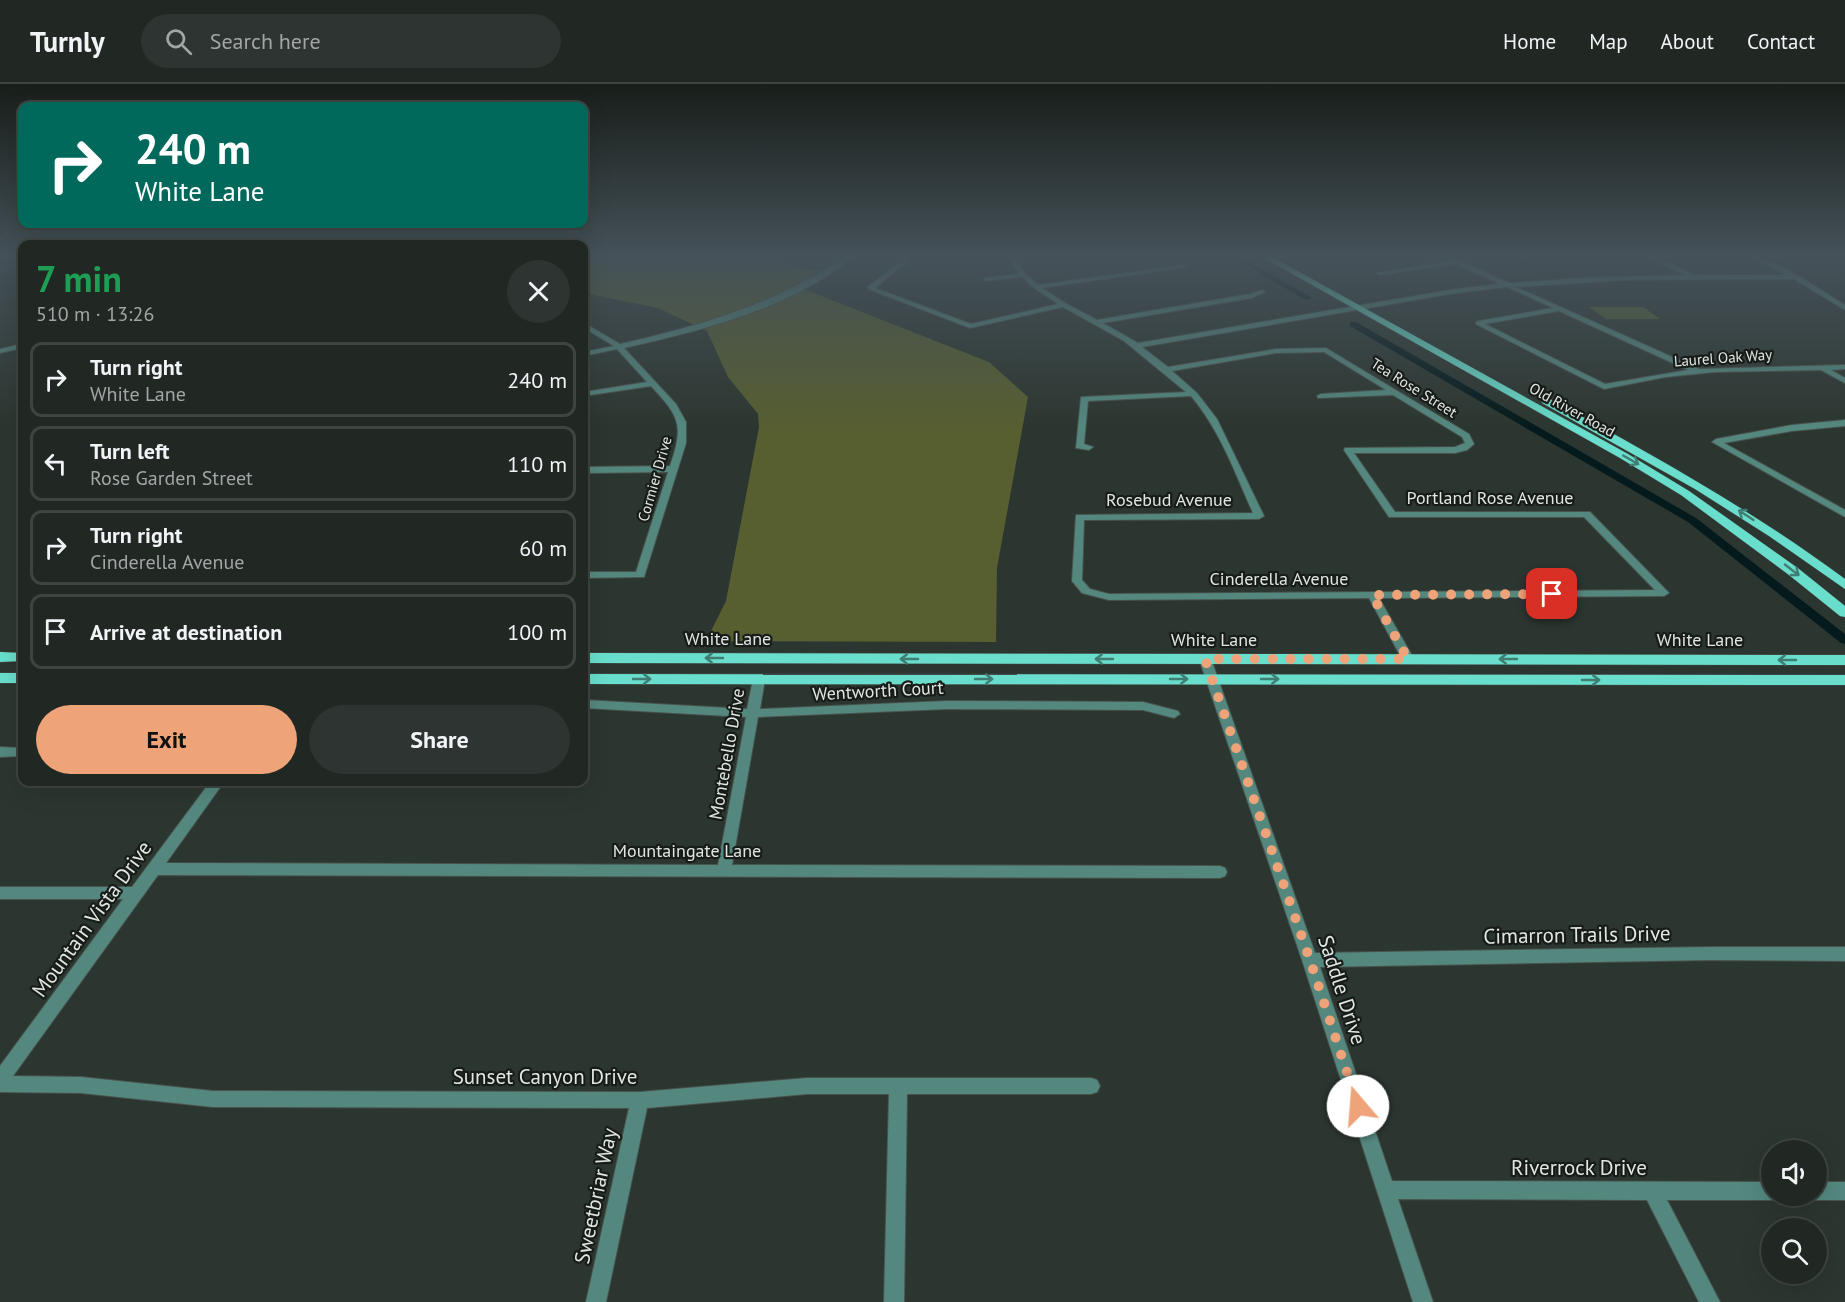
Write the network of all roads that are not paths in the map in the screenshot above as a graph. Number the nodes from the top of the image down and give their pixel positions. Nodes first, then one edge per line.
1 (732, 315) edge
2 (941, 315) edge
3 (1020, 315) edge
4 (1083, 315) edge
5 (1139, 315) edge
6 (1311, 315) edge
7 (1368, 315) edge
8 (1387, 315) edge
9 (1526, 315) edge
10 (1573, 315) edge
11 (1303, 316) junction
12 (1096, 322) junction
13 (588, 327) edge
14 (1132, 343) junction
15 (619, 346) junction
16 (18, 347) edge
17 (0, 351) edge
18 (588, 353) edge
19 (1822, 367) junction
20 (1845, 367) edge
21 (1164, 370) junction
22 (1698, 372) junction
23 (1845, 381) edge
24 (653, 383) junction
25 (1395, 392) junction
26 (588, 393) edge
27 (1193, 394) junction
28 (1321, 396) dead end
29 (1845, 423) edge
30 (1089, 447) dead end
31 (674, 469) junction
32 (588, 470) edge
33 (1845, 514) edge
34 (1392, 515) joint
35 (588, 575) edge
36 (1845, 585) edge
37 (1664, 593) joint
38 (1372, 595) junction
39 (1109, 597) joint
40 (1845, 613) edge
41 (0, 657) edge
42 (18, 657) edge
43 (588, 658) edge
44 (882, 659) junction
45 (1205, 659) junction
46 (1408, 659) junction
47 (1615, 660) junction
48 (1845, 660) edge
49 (0, 678) edge
50 (18, 678) edge
51 (588, 679) edge
52 (759, 679) junction
53 (1211, 679) junction
54 (1541, 680) junction
55 (1845, 680) edge
56 (588, 704) edge
57 (754, 712) junction
58 (1174, 714) dead end
59 (0, 752) edge
60 (18, 752) edge
61 (214, 786) edge
62 (153, 869) junction
63 (724, 871) junction
64 (1220, 872) dead end
65 (0, 893) edge
66 (136, 893) junction
67 (1845, 954) edge
68 (1310, 960) junction
69 (0, 1082) edge
70 (898, 1086) junction
71 (1091, 1086) dead end
72 (640, 1100) junction
73 (1386, 1190) junction
74 (1652, 1191) junction
75 (1761, 1191) edge
76 (1827, 1191) edge
77 (1845, 1191) edge
78 (596, 1302) edge
79 (894, 1302) edge
80 (1423, 1302) edge
81 (1710, 1302) edge

1 - 15 street
2 - 3 street
4 - 12 street
5 - 12 street
6 - 11 street
7 -> 40 main road, Old River Road
36 -> 8 main road, Old River Road
9 - 22 street, Laurel Oak Way
10 - 22 street
11 - 14 street
11 - 14 street
12 - 14 street
13 - 15 street, Cormier Drive
14 - 21 street
15 - 18 street
15 - 24 street, Cormier Drive
16 - 17 street
19 - 20 street, Laurel Oak Way
19 - 22 street, Laurel Oak Way
19 - 23 street
21 - 25 street, Tea Rose Street
21 - 27 street
24 - 26 street
24 - 31 street, Cormier Drive
25 - 28 street
25 - 34 street, Tea Rose Street
27 - 30 street
27 - 39 street, Rosebud Avenue
29 - 33 street
31 - 32 street
31 - 35 street, Cormier Drive
34 - 37 street, Portland Rose Avenue
37 - 38 street, Cinderella Avenue
38 - 39 street, Cinderella Avenue
38 - 46 street
41 - 42 main road
44 -> 43 main road, White Lane
45 -> 44 main road, White Lane
44 - 52 main road
45 - 46 main road, White Lane
45 - 53 street, Saddle Drive
47 -> 46 main road, White Lane
48 -> 47 main road, White Lane
47 - 54 main road
49 - 50 main road
51 -> 52 main road
52 -> 53 main road
52 - 57 street, Montebello Drive
53 -> 54 main road
53 - 68 street, Saddle Drive
54 -> 55 main road
56 - 57 street, Wentworth Court
57 - 58 street, Wentworth Court
57 - 63 street, Montebello Drive
59 - 60 street
61 - 62 street, Mountain Vista Drive
62 - 63 street, Mountaingate Lane
62 - 66 street, Mountain Vista Drive
63 - 64 street, Mountaingate Lane
65 - 66 street
66 - 69 street, Mountain Vista Drive
67 - 68 street, Cimarron Trails Drive
68 - 73 street, Saddle Drive
69 - 72 street, Sunset Canyon Drive
70 - 71 street, Sunset Canyon Drive
70 - 72 street, Sunset Canyon Drive
70 - 79 street
72 - 78 street, Sweetbriar Way
73 - 74 street, Riverrock Drive
73 - 80 street, Saddle Drive
74 - 75 street, Riverrock Drive
74 - 81 street
76 - 77 street

